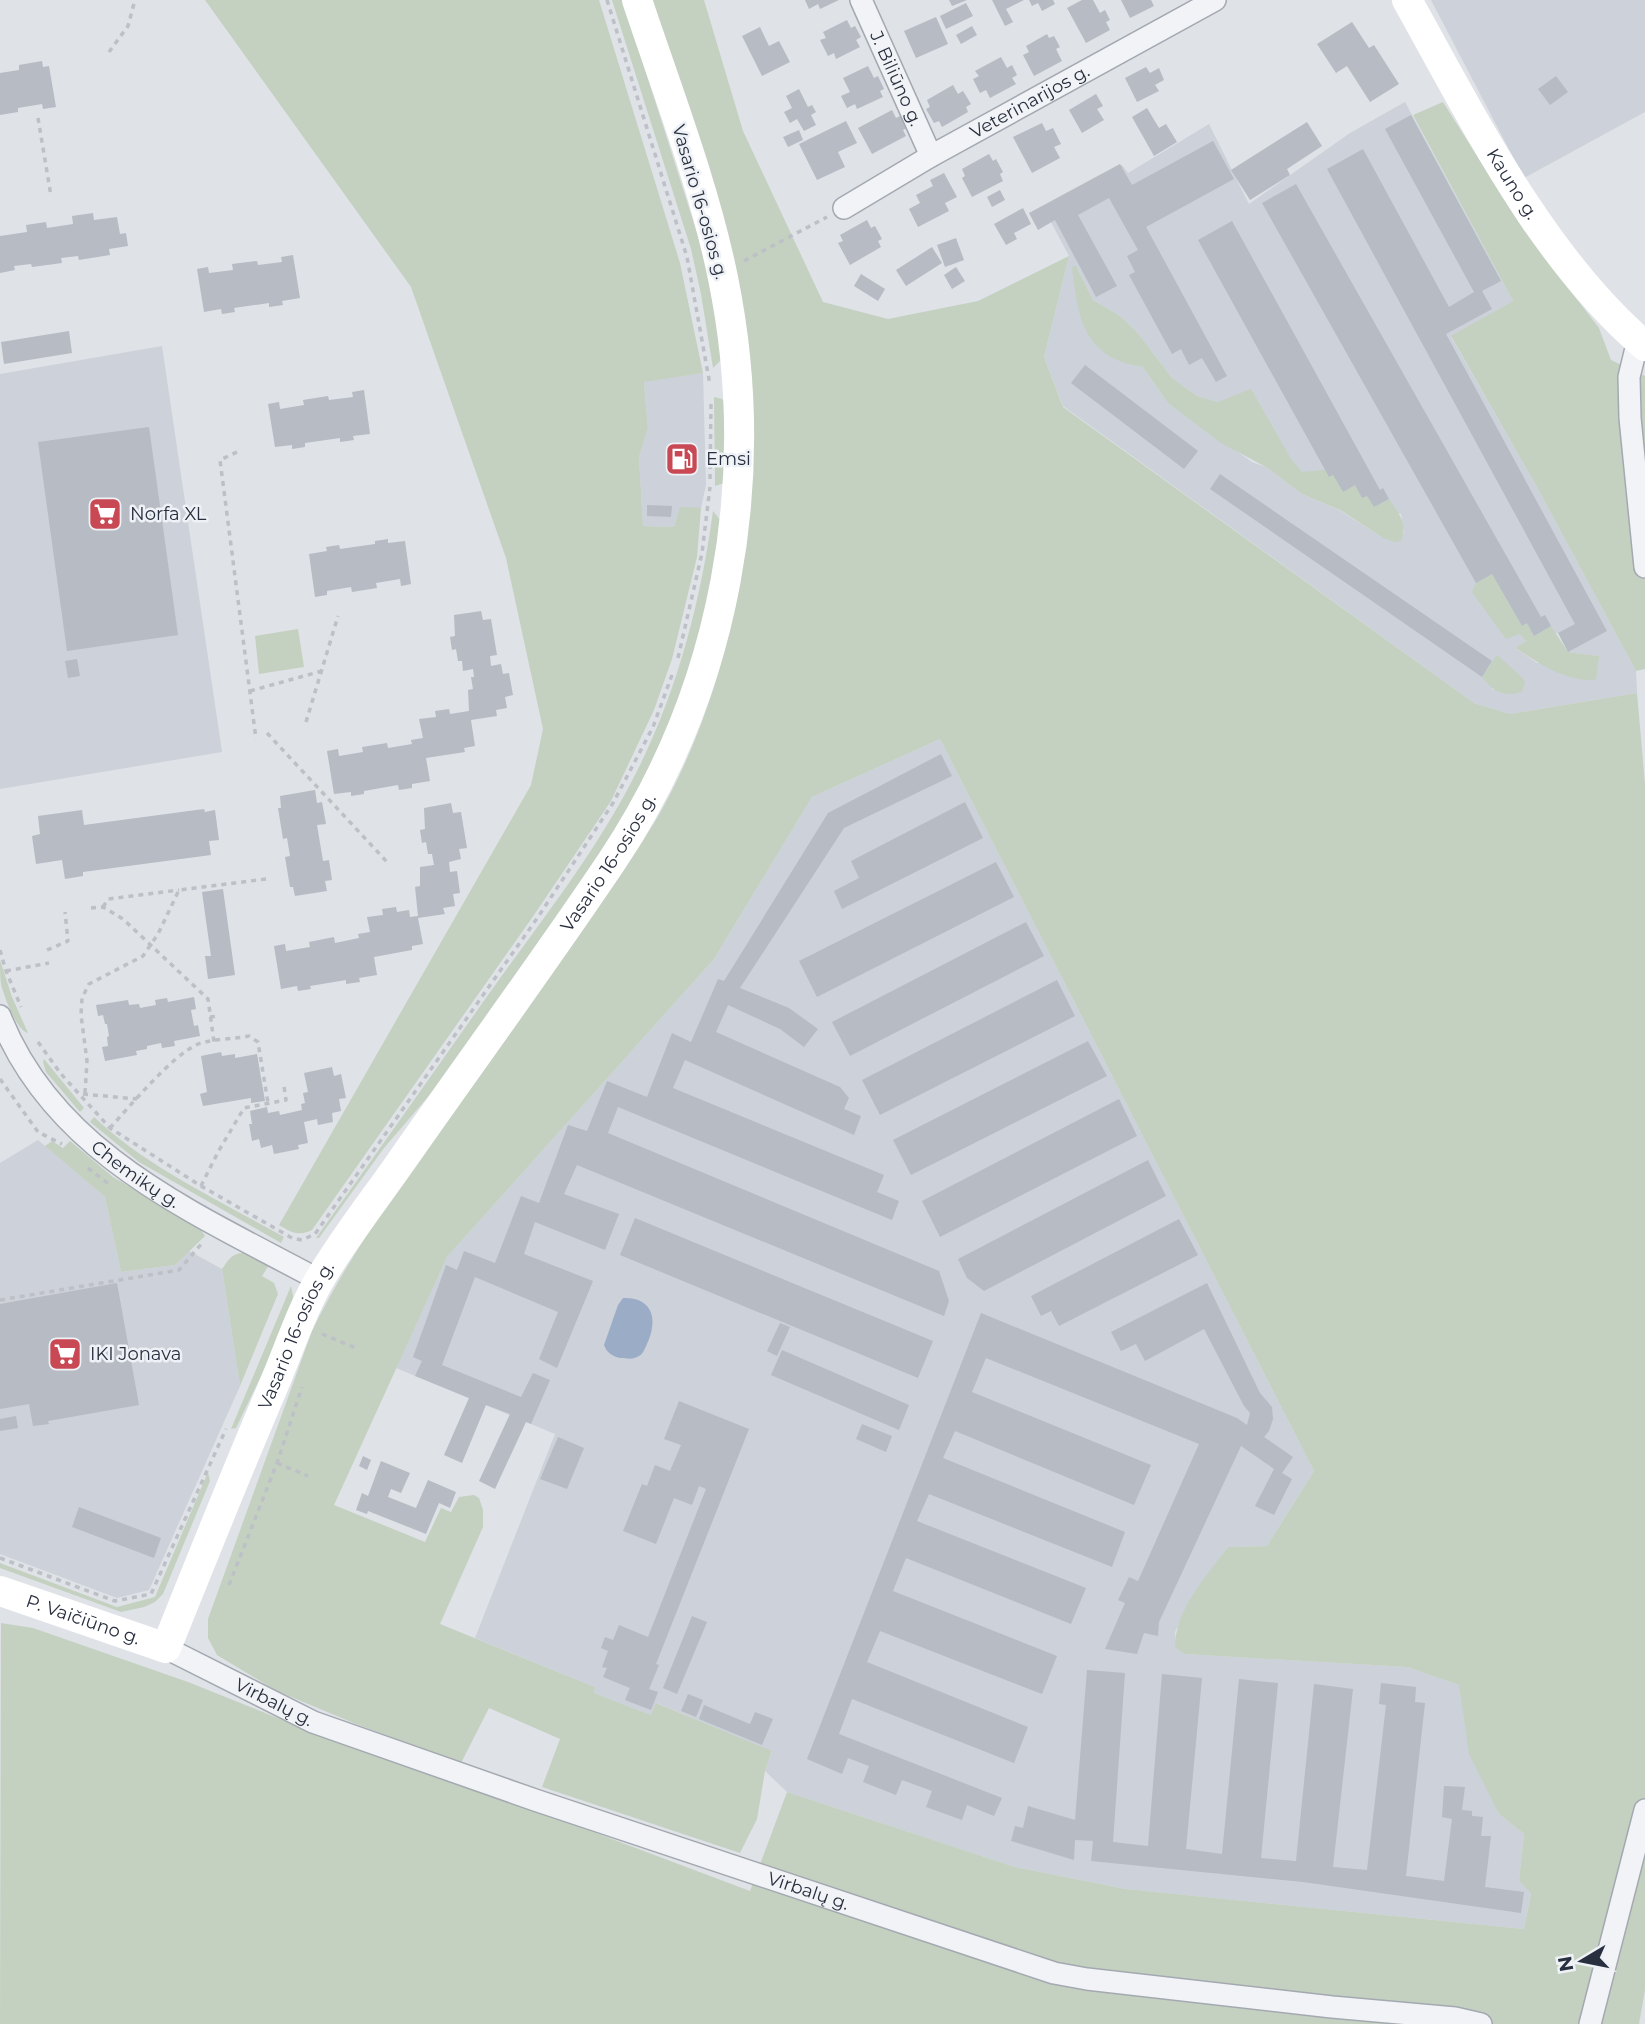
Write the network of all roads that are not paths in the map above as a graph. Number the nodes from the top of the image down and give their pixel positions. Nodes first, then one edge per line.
1 (637, 0) edge
2 (861, 0) edge
3 (1214, 0) edge
4 (1407, 0) edge
5 (931, 156) junction
6 (844, 208) road end
7 (1642, 343) edge
8 (1645, 567) edge
9 (0, 1016) edge
10 (319, 1280) junction
11 (0, 1591) edge
12 (166, 1648) junction
13 (1645, 1810) edge
14 (1481, 2024) edge
15 (1590, 2024) edge

1 - 10 main road, Vasario 16-osios g.
2 - 5 street, J. Biliūno g.
3 - 5 street, Veterinarijos g.
4 - 7 main road, Kauno g.
5 - 6 street, Veterinarijos g.
7 - 8 street
9 - 10 street, Chemikų g.
10 - 12 main road, Vasario 16-osios g.
11 - 12 main road, P. Vaičiūno g.
12 - 14 street, Virbalų g.
13 - 15 street

